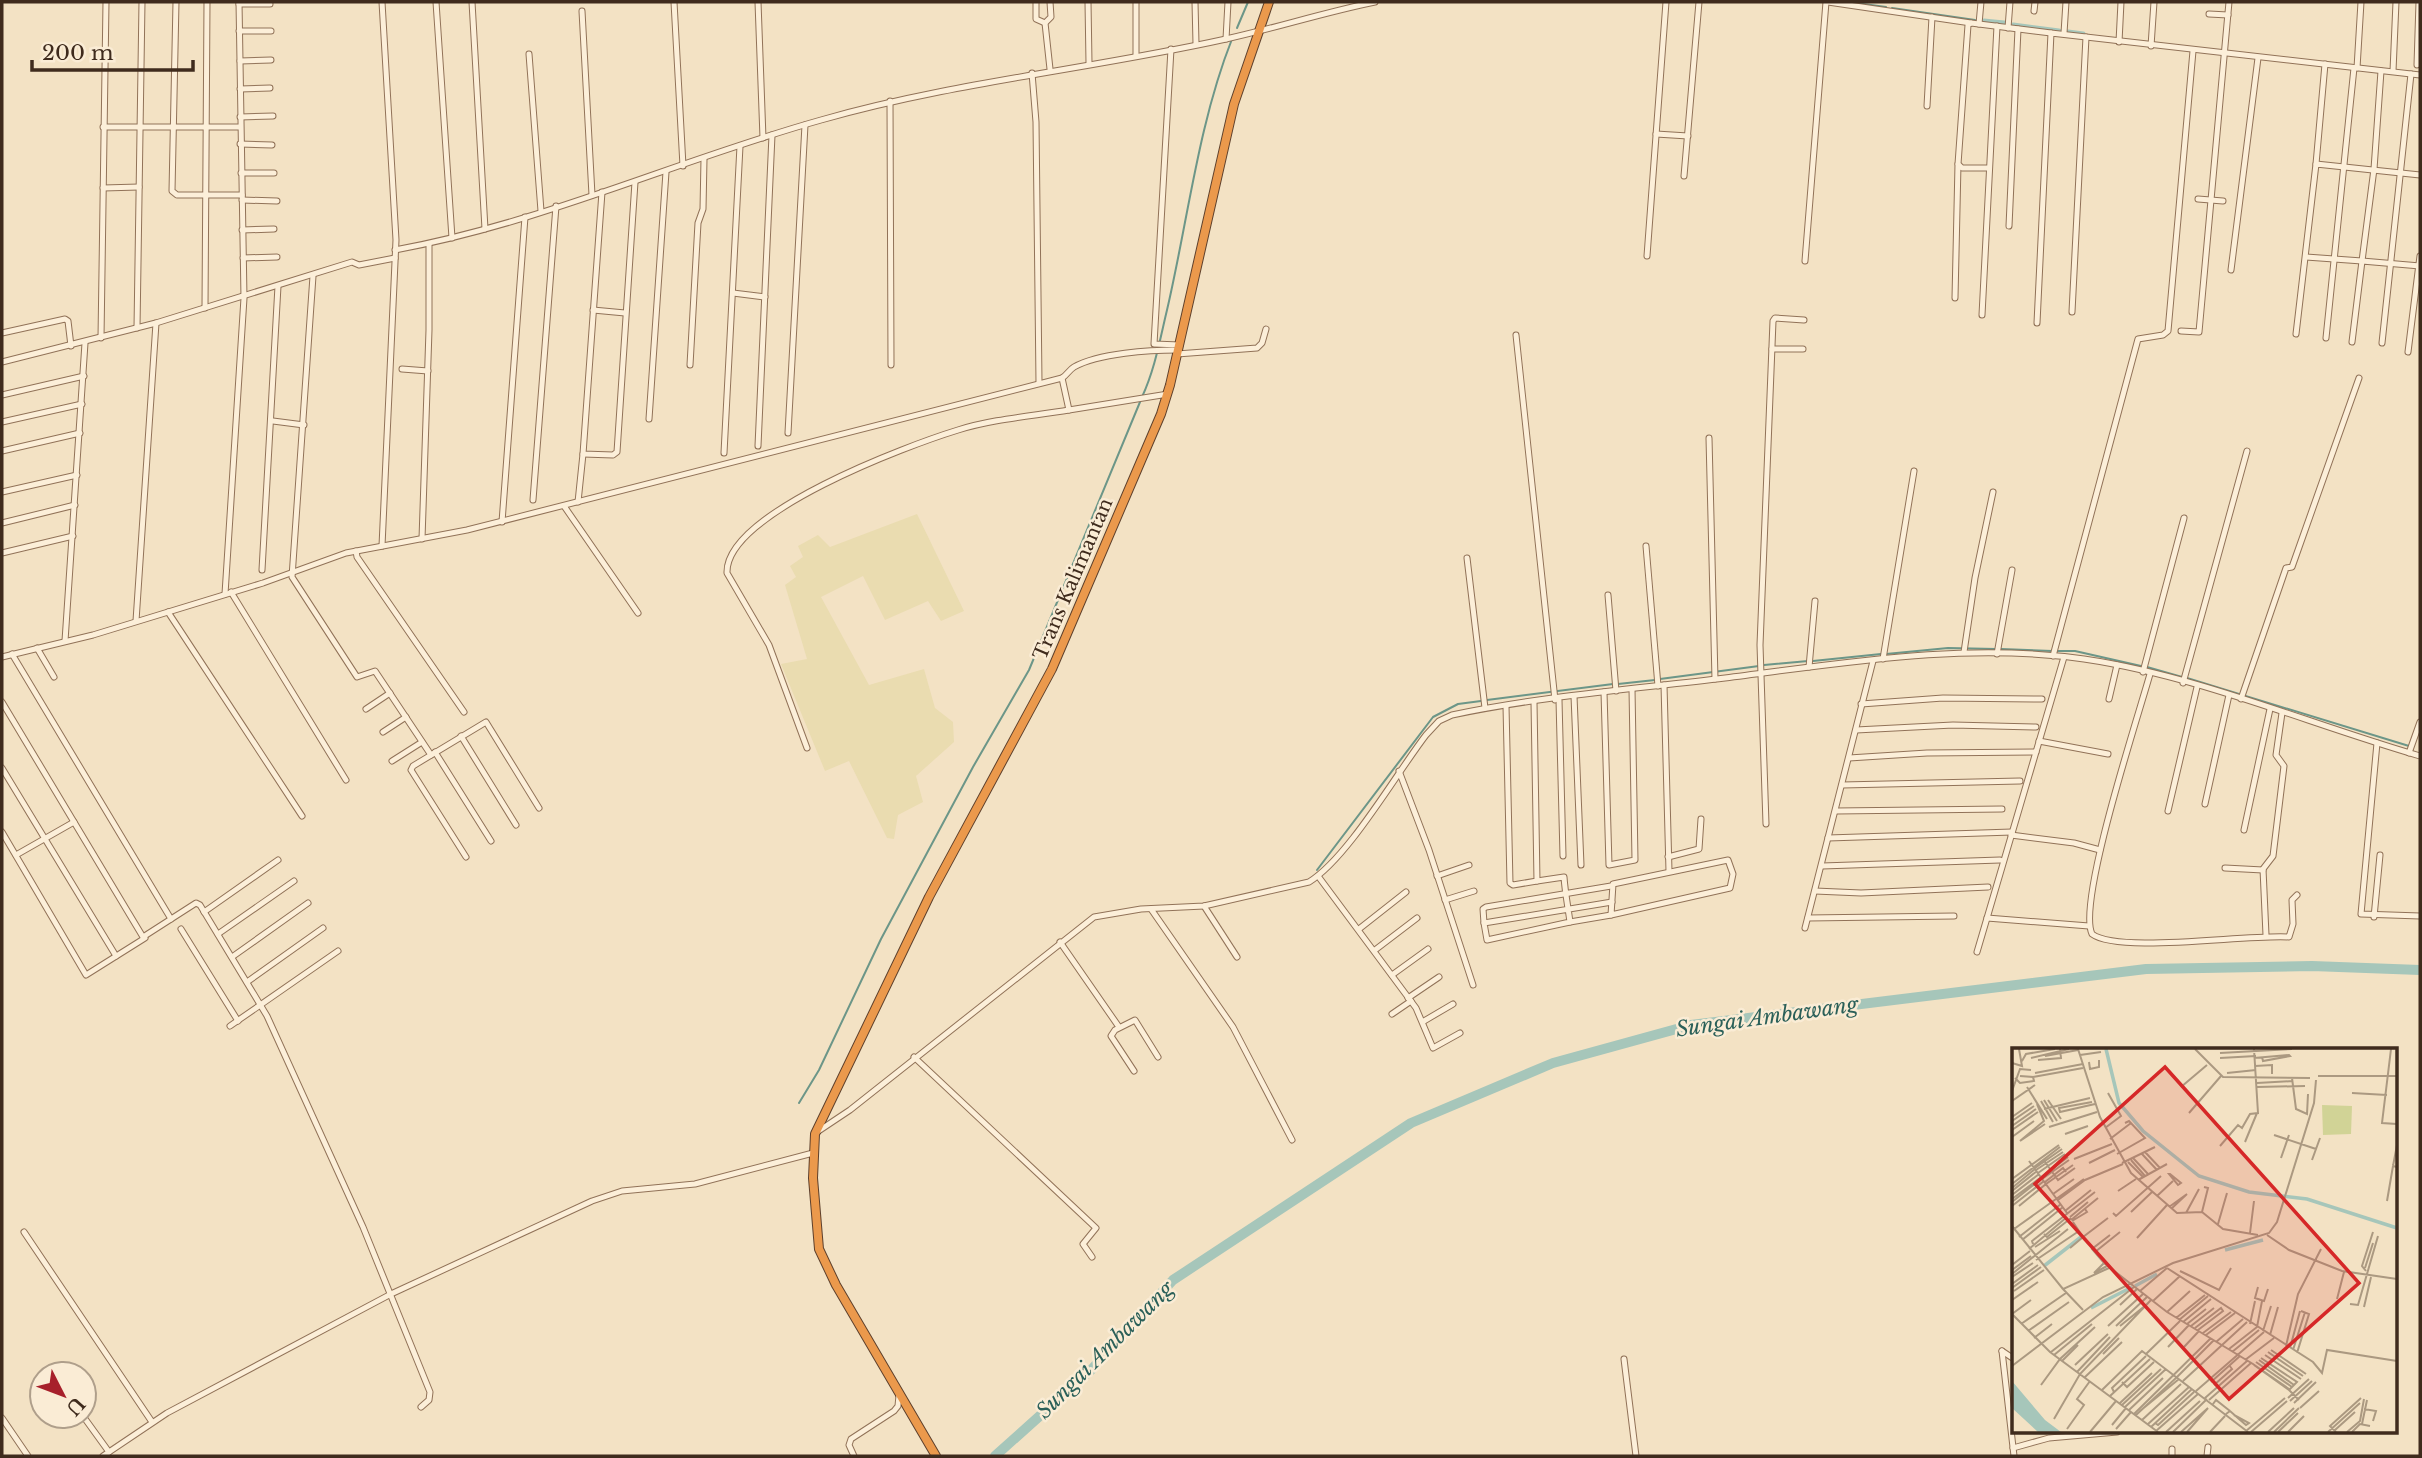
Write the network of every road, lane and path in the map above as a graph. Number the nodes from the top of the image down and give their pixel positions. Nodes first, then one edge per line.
1 (106, 2) edge
2 (142, 2) edge
3 (176, 2) edge
4 (207, 2) edge
5 (382, 2) edge
6 (436, 2) edge
7 (472, 2) edge
8 (674, 2) edge
9 (758, 2) edge
10 (1036, 2) edge
11 (1050, 2) edge
12 (1088, 2) edge
13 (1136, 2) edge
14 (1195, 2) edge
15 (1228, 2) edge
16 (1269, 2) edge
17 (1375, 2) edge
18 (1666, 2) edge
19 (1699, 2) edge
20 (1827, 2) edge
21 (1888, 2) edge
22 (1981, 2) edge
23 (2010, 2) edge
24 (2035, 2) edge
25 (2066, 2) edge
26 (2122, 2) edge
27 (2154, 2) edge
28 (2229, 2) edge
29 (2361, 2) edge
30 (2396, 2) edge
31 (2419, 2) edge
32 (239, 3) edge
33 (270, 4) edge
34 (1888, 10) junction
35 (582, 11) dead end
36 (2034, 12) dead end
37 (2209, 14) dead end
38 (2228, 15) junction
39 (1932, 17) junction
40 (1045, 23) junction
41 (1970, 24) junction
42 (1979, 24) junction
43 (1997, 26) junction
44 (2008, 28) junction
45 (2018, 29) junction
46 (239, 31) junction
47 (271, 31) dead end
48 (1257, 32) junction
49 (2052, 33) junction
50 (2064, 33) junction
51 (2086, 37) junction
52 (1228, 38) junction
53 (2119, 42) junction
54 (1196, 44) junction
55 (2151, 46) junction
56 (1171, 49) junction
57 (2193, 51) junction
58 (529, 54) dead end
59 (2224, 54) junction
60 (1136, 55) junction
61 (2258, 58) junction
62 (271, 60) dead end
63 (240, 61) junction
64 (1089, 63) junction
65 (2325, 64) junction
66 (2417, 65) dead end
67 (2355, 68) junction
68 (1050, 69) junction
69 (2381, 71) junction
70 (2393, 71) junction
71 (1032, 73) junction
72 (2412, 74) junction
73 (2420, 75) edge
74 (270, 88) dead end
75 (240, 89) junction
76 (890, 101) junction
77 (1927, 106) dead end
78 (273, 116) dead end
79 (240, 117) junction
80 (804, 125) junction
81 (103, 127) junction
82 (240, 127) junction
83 (140, 128) junction
84 (174, 128) junction
85 (205, 128) junction
86 (1656, 134) junction
87 (772, 135) junction
88 (1688, 136) junction
89 (763, 138) junction
90 (240, 144) junction
91 (272, 145) dead end
92 (740, 146) junction
93 (704, 159) junction
94 (1958, 164) junction
95 (2316, 164) junction
96 (683, 166) junction
97 (2344, 166) junction
98 (1988, 168) junction
99 (2374, 169) junction
100 (666, 172) junction
101 (2402, 172) junction
102 (241, 173) junction
103 (274, 173) dead end
104 (2420, 175) edge
105 (1684, 176) dead end
106 (635, 183) junction
107 (139, 187) junction
108 (103, 188) junction
109 (602, 192) junction
110 (206, 194) junction
111 (592, 195) junction
112 (242, 197) junction
113 (2198, 199) dead end
114 (2211, 200) junction
115 (277, 201) dead end
116 (2223, 201) dead end
117 (556, 206) junction
118 (541, 211) junction
119 (525, 216) junction
120 (2009, 226) dead end
121 (275, 229) dead end
122 (485, 229) junction
123 (243, 230) junction
124 (452, 238) junction
125 (429, 244) junction
126 (395, 250) junction
127 (1647, 256) dead end
128 (2420, 256) edge
129 (277, 257) dead end
130 (2306, 257) junction
131 (243, 258) junction
132 (395, 258) junction
133 (2334, 260) junction
134 (1805, 261) dead end
135 (2362, 261) junction
136 (2391, 262) junction
137 (2420, 266) edge
138 (2231, 270) dead end
139 (313, 276) junction
140 (278, 286) junction
141 (733, 292) junction
142 (765, 297) junction
143 (244, 298) junction
144 (1955, 298) dead end
145 (205, 308) junction
146 (593, 310) junction
147 (2072, 312) dead end
148 (625, 313) junction
149 (1982, 315) dead end
150 (1804, 320) dead end
151 (156, 323) junction
152 (2037, 323) dead end
153 (137, 328) junction
154 (1266, 329) dead end
155 (2180, 331) dead end
156 (2, 333) edge
157 (2295, 334) dead end
158 (1516, 335) dead end
159 (101, 338) junction
160 (2326, 338) dead end
161 (2353, 342) dead end
162 (2382, 342) dead end
163 (85, 343) junction
164 (71, 346) junction
165 (1158, 348) junction
166 (1178, 349) junction
167 (1772, 349) junction
168 (1802, 349) dead end
169 (2408, 352) dead end
170 (2, 362) edge
171 (690, 365) dead end
172 (891, 365) dead end
173 (402, 369) dead end
174 (428, 371) junction
175 (84, 376) junction
176 (1062, 378) junction
177 (2359, 378) dead end
178 (1039, 382) junction
179 (1168, 394) junction
180 (2, 395) edge
181 (82, 404) junction
182 (1069, 410) junction
183 (649, 419) dead end
184 (273, 421) junction
185 (2, 422) edge
186 (304, 425) junction
187 (80, 433) junction
188 (788, 433) dead end
189 (1709, 438) dead end
190 (758, 446) dead end
191 (2, 451) edge
192 (2247, 451) dead end
193 (724, 453) dead end
194 (583, 454) junction
195 (1914, 471) dead end
196 (76, 475) junction
197 (2, 492) edge
198 (1993, 492) dead end
199 (533, 500) dead end
200 (578, 502) junction
201 (75, 505) junction
202 (564, 506) junction
203 (2184, 518) dead end
204 (502, 522) junction
205 (2, 523) edge
206 (74, 536) junction
207 (422, 540) junction
208 (382, 546) junction
209 (1646, 546) dead end
210 (356, 551) junction
211 (2, 553) edge
212 (1467, 558) dead end
213 (262, 570) dead end
214 (2012, 570) dead end
215 (292, 571) junction
216 (228, 593) junction
217 (1608, 595) dead end
218 (1815, 601) dead end
219 (168, 612) junction
220 (638, 613) dead end
221 (136, 621) junction
222 (65, 641) junction
223 (37, 648) junction
224 (1964, 652) junction
225 (12, 654) junction
226 (1997, 654) junction
227 (2053, 656) junction
228 (2, 657) edge
229 (2064, 657) junction
230 (1883, 659) junction
231 (1873, 660) junction
232 (2117, 665) junction
233 (1809, 667) junction
234 (1760, 669) junction
235 (2146, 673) junction
236 (1715, 675) junction
237 (54, 677) dead end
238 (1659, 683) junction
239 (2183, 683) junction
240 (1616, 687) junction
241 (2197, 687) junction
242 (1632, 690) junction
243 (1604, 692) junction
244 (390, 693) junction
245 (2229, 695) junction
246 (1574, 696) junction
247 (1556, 699) junction
248 (2042, 699) dead end
249 (2109, 699) dead end
250 (2241, 699) junction
251 (2, 702) edge
252 (1534, 702) junction
253 (1484, 703) junction
254 (1861, 704) junction
255 (1506, 706) junction
256 (366, 709) dead end
257 (2270, 709) junction
258 (464, 712) dead end
259 (2282, 713) junction
260 (406, 717) junction
261 (2420, 722) edge
262 (2036, 727) dead end
263 (1856, 730) junction
264 (383, 732) dead end
265 (461, 736) junction
266 (2039, 741) junction
267 (422, 742) junction
268 (2376, 743) junction
269 (807, 748) dead end
270 (2035, 752) junction
271 (2409, 753) junction
272 (433, 754) junction
273 (2108, 754) dead end
274 (2420, 756) edge
275 (1849, 758) junction
276 (392, 761) dead end
277 (2, 768) edge
278 (1399, 771) junction
279 (346, 779) dead end
280 (2020, 781) dead end
281 (1842, 785) junction
282 (2206, 804) dead end
283 (539, 808) dead end
284 (2002, 809) dead end
285 (1836, 811) junction
286 (2168, 811) dead end
287 (302, 816) dead end
288 (1701, 819) dead end
289 (74, 821) junction
290 (1766, 824) dead end
291 (516, 825) dead end
292 (2244, 830) dead end
293 (2, 832) edge
294 (2012, 834) junction
295 (1828, 838) junction
296 (44, 839) junction
297 (491, 841) dead end
298 (2100, 850) junction
299 (16, 855) junction
300 (2380, 855) dead end
301 (1563, 856) dead end
302 (466, 857) dead end
303 (1668, 857) junction
304 (278, 860) dead end
305 (2000, 860) dead end
306 (1469, 865) dead end
307 (1581, 865) dead end
308 (1822, 866) junction
309 (2225, 868) dead end
310 (2263, 870) junction
311 (1669, 871) junction
312 (1318, 876) junction
313 (1437, 876) junction
314 (294, 881) dead end
315 (1537, 881) junction
316 (1611, 886) junction
317 (1988, 887) dead end
318 (1474, 891) dead end
319 (1815, 891) junction
320 (1406, 892) dead end
321 (1565, 892) junction
322 (2297, 895) dead end
323 (1445, 900) junction
324 (1612, 902) junction
325 (308, 904) dead end
326 (1204, 906) junction
327 (1151, 909) junction
328 (1568, 909) junction
329 (204, 912) junction
330 (1611, 915) junction
331 (1954, 916) dead end
332 (2420, 916) edge
333 (2374, 917) junction
334 (1417, 918) dead end
335 (1808, 918) junction
336 (1987, 918) junction
337 (171, 919) junction
338 (1570, 922) junction
339 (1484, 923) junction
340 (2089, 926) junction
341 (323, 928) dead end
342 (1805, 928) dead end
343 (181, 929) dead end
344 (1359, 929) junction
345 (218, 934) junction
346 (2266, 935) junction
347 (145, 938) junction
348 (1060, 942) junction
349 (1428, 949) dead end
350 (1376, 950) junction
351 (338, 951) dead end
352 (1977, 952) dead end
353 (116, 956) junction
354 (232, 957) junction
355 (1237, 957) dead end
356 (1392, 975) junction
357 (1439, 977) dead end
358 (247, 982) junction
359 (1473, 985) dead end
360 (1409, 999) junction
361 (1453, 1004) dead end
362 (261, 1005) junction
363 (1392, 1014) dead end
364 (238, 1021) junction
365 (1423, 1021) junction
366 (230, 1026) dead end
367 (1119, 1027) junction
368 (1460, 1033) dead end
369 (914, 1057) junction
370 (1158, 1057) dead end
371 (1134, 1072) dead end
372 (815, 1134) junction
373 (1292, 1140) dead end
374 (813, 1153) junction
375 (24, 1232) dead end
376 (1092, 1257) dead end
377 (391, 1294) junction
378 (2012, 1358) edge
379 (1624, 1359) dead end
380 (899, 1395) junction
381 (421, 1407) dead end
382 (2, 1418) edge
383 (152, 1422) junction
384 (91, 1430) edge
385 (2094, 1434) edge
386 (2208, 1447) dead end
387 (2013, 1448) junction
388 (2172, 1449) dead end
389 (934, 1453) edge
390 (106, 1454) edge
391 (28, 1456) edge
392 (854, 1456) edge
393 (1636, 1456) edge
394 (2014, 1456) edge
395 (2172, 1456) edge
396 (2207, 1456) edge

1 - 81 street
2 - 83 street
3 - 84 street
4 - 85 street
5 - 126 street
6 - 124 street
7 - 122 street
8 - 96 street
9 - 89 street
10 - 40 street
11 - 40 street
12 - 64 street
13 - 60 street
14 - 54 street
15 - 52 street
16 - 48 highway, Trans Kalimantan
17 - 48 street
18 - 86 street
19 - 88 street
20 - 34 street
20 - 134 street
21 - 34 street
22 - 42 street
23 - 44 street
24 - 36 street
25 - 50 street
26 - 53 street
27 - 55 street
28 - 38 street
29 - 67 street
30 - 70 street
31 - 66 street
32 - 33 street
32 - 46 street
34 - 39 street
35 - 111 street
37 - 38 street
38 - 59 street
39 - 41 street
39 - 77 street
40 - 68 street
41 - 42 street
41 - 94 street
42 - 43 street
43 - 44 street
43 - 98 street
44 - 45 street
45 - 49 street
45 - 120 street
46 - 47 street
46 - 63 street
48 - 52 street
48 - 166 highway, Trans Kalimantan
49 - 50 street
49 - 152 street
50 - 51 street
51 - 53 street
51 - 147 street
52 - 54 street
53 - 55 street
54 - 56 street
55 - 57 street
56 - 60 street
56 - 165 street
57 - 59 street
57 - 227 street
58 - 118 street
59 - 61 street
59 - 114 street
60 - 64 street
61 - 65 street
61 - 138 street
62 - 63 street
63 - 75 street
64 - 68 street
65 - 67 street
65 - 95 street
67 - 69 street
67 - 97 street
68 - 71 street
69 - 70 street
69 - 99 street
70 - 72 street
71 - 76 street
71 - 178 street
72 - 73 street
72 - 101 street
74 - 75 street
75 - 79 street
76 - 80 street
76 - 172 street
78 - 79 street
79 - 82 street
80 - 87 street
80 - 188 street
81 - 83 street
81 - 108 street
82 - 85 street
82 - 90 street
83 - 84 street
83 - 107 street
84 - 85 street
84 - 110 street
85 - 110 street
86 - 88 street
86 - 127 street
87 - 89 street
87 - 142 street
88 - 105 street
89 - 92 street
90 - 91 street
90 - 102 street
92 - 93 street
92 - 141 street
93 - 96 street
93 - 171 street
94 - 98 street
94 - 144 street
95 - 97 street
95 - 130 street
96 - 100 street
97 - 99 street
97 - 133 street
98 - 149 street
99 - 101 street
99 - 135 street
100 - 106 street
100 - 183 street
101 - 104 street
101 - 136 street
102 - 103 street
102 - 112 street
106 - 109 street
106 - 148 street
107 - 108 street
107 - 153 street
108 - 159 street
109 - 111 street
109 - 146 street
110 - 112 street
110 - 145 street
111 - 117 street
112 - 115 street
112 - 123 street
113 - 114 street
114 - 116 street
114 - 155 street
117 - 118 street
117 - 199 street
118 - 119 street
119 - 122 street
119 - 204 street
121 - 123 street
122 - 124 street
123 - 131 street
124 - 125 street
125 - 126 street
125 - 174 street
126 - 132 street
128 - 137 street
129 - 131 street
130 - 133 street
130 - 157 street
131 - 143 street
132 - 139 street
132 - 208 street
133 - 135 street
133 - 160 street
135 - 136 street
135 - 161 street
136 - 137 street
136 - 162 street
137 - 169 street
139 - 140 street
139 - 186 street
140 - 143 street
140 - 184 street
141 - 142 street
141 - 193 street
142 - 190 street
143 - 145 street
143 - 216 street
145 - 151 street
146 - 148 street
146 - 194 street
148 - 194 street
150 - 167 street
151 - 153 street
151 - 221 street
153 - 159 street
154 - 166 street
156 - 164 street
158 - 247 street
159 - 163 street
163 - 164 street
163 - 175 street
164 - 170 street
165 - 166 street
165 - 176 street
166 - 179 highway, Trans Kalimantan
167 - 168 street
167 - 234 street
173 - 174 street
174 - 207 street
175 - 180 street
175 - 181 street
176 - 178 street
176 - 182 street
177 - 250 street
178 - 200 street
179 - 182 street
179 - 372 highway, Trans Kalimantan
181 - 185 street
181 - 187 street
182 - 269 street
184 - 186 street
184 - 213 street
186 - 215 street
187 - 191 street
187 - 196 street
189 - 236 street
192 - 239 street
194 - 200 street
195 - 230 street
196 - 197 street
196 - 201 street
198 - 224 street
200 - 202 street
201 - 205 street
201 - 206 street
202 - 204 street
202 - 220 street
203 - 235 street
204 - 207 street
206 - 211 street
206 - 222 street
207 - 208 street
208 - 210 street
209 - 238 street
210 - 215 street
210 - 258 street
212 - 253 street
214 - 226 street
215 - 216 street
215 - 244 street
216 - 219 street
216 - 279 street
217 - 240 street
218 - 233 street
219 - 221 street
219 - 287 street
221 - 222 street
222 - 223 street
223 - 225 street
223 - 237 street
224 - 226 street
224 - 230 street
225 - 228 street
225 - 337 street
226 - 227 street
227 - 229 street
229 - 232 street
229 - 266 street
230 - 231 street
231 - 233 street
231 - 254 street
232 - 235 street
232 - 249 street
233 - 234 street
234 - 236 street
234 - 290 street
235 - 239 street
235 - 298 street
236 - 238 street
238 - 242 street
238 - 303 street
239 - 241 street
240 - 242 street
240 - 243 street
241 - 245 street
241 - 286 street
242 - 243 street
243 - 246 street
244 - 256 street
244 - 260 street
245 - 250 street
245 - 282 street
246 - 247 street
246 - 307 street
247 - 252 street
247 - 301 street
248 - 254 street
250 - 257 street
251 - 289 street
252 - 255 street
252 - 315 street
253 - 255 street
253 - 278 street
254 - 263 street
255 - 315 street
257 - 259 street
257 - 292 street
259 - 268 street
259 - 310 street
260 - 264 street
260 - 267 street
261 - 271 street
262 - 263 street
263 - 275 street
265 - 272 street
265 - 283 street
265 - 291 street
266 - 270 street
266 - 273 street
267 - 272 street
267 - 276 street
268 - 271 street
268 - 333 street
270 - 275 street
270 - 294 street
271 - 274 street
272 - 297 street
272 - 302 street
275 - 281 street
277 - 296 street
278 - 312 street
278 - 313 street
280 - 281 street
281 - 285 street
284 - 285 street
285 - 295 street
288 - 303 street
289 - 296 street
289 - 347 street
293 - 299 street
294 - 295 street
294 - 298 street
294 - 336 street
295 - 308 street
296 - 299 street
296 - 353 street
298 - 340 street
299 - 353 street
300 - 333 street
303 - 311 street
304 - 329 street
305 - 308 street
306 - 313 street
308 - 319 street
309 - 310 street
310 - 346 street
311 - 316 street
311 - 330 street
312 - 326 street
312 - 344 street
313 - 323 street
314 - 345 street
315 - 321 street
316 - 321 street
316 - 324 street
317 - 319 street
318 - 323 street
319 - 335 street
320 - 344 street
321 - 328 street
321 - 339 street
322 - 346 street
323 - 359 street
324 - 328 street
324 - 330 street
325 - 354 street
326 - 327 street
326 - 355 street
327 - 348 street
327 - 373 street
328 - 338 street
328 - 339 street
329 - 337 street
329 - 345 street
330 - 338 street
331 - 335 street
332 - 333 street
334 - 350 street
335 - 342 street
336 - 340 street
336 - 352 street
337 - 347 street
338 - 339 street
340 - 346 street
341 - 358 street
343 - 364 street
344 - 350 street
345 - 354 street
347 - 353 street
348 - 367 street
348 - 369 street
349 - 356 street
350 - 356 street
351 - 362 street
354 - 358 street
356 - 360 street
357 - 360 street
358 - 362 street
360 - 363 street
360 - 365 street
361 - 365 street
362 - 364 street
362 - 377 street
364 - 366 street
365 - 368 street
367 - 370 street
367 - 371 street
369 - 372 street
369 - 376 street
372 - 374 highway, Trans Kalimantan
374 - 377 street
374 - 380 highway, Trans Kalimantan
375 - 383 street
377 - 381 street
377 - 383 street
378 - 387 street
379 - 393 street
380 - 389 highway, Trans Kalimantan
380 - 392 street
382 - 391 street
383 - 390 street
384 - 390 street
385 - 387 street
386 - 396 street
387 - 394 street
388 - 395 street

